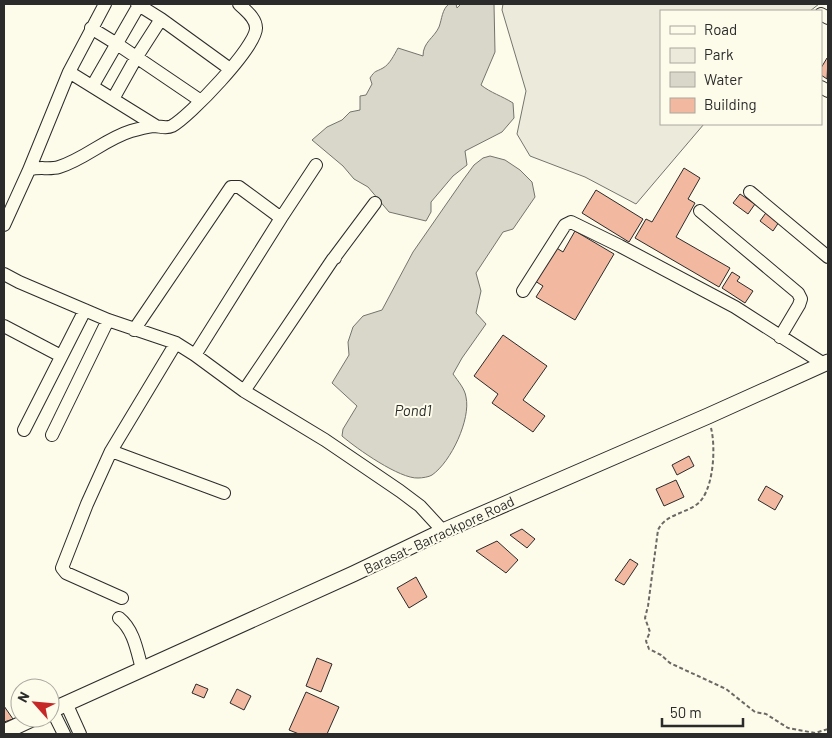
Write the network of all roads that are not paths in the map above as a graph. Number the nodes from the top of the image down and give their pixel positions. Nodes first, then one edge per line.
1 (105, 4) edge
2 (138, 4) edge
3 (239, 4) edge
4 (160, 19) junction
5 (91, 28) junction
6 (117, 44) junction
7 (136, 58) junction
8 (230, 69) junction
9 (70, 72) junction
10 (93, 85) junction
11 (113, 99) junction
12 (201, 101) junction
13 (156, 126) junction
14 (316, 165) dead end
15 (29, 170) junction
16 (750, 192) dead end
17 (375, 203) dead end
18 (700, 211) dead end
19 (281, 218) junction
20 (4, 225) edge
21 (828, 257) edge
22 (4, 274) edge
23 (523, 291) dead end
24 (85, 310) junction
25 (108, 320) junction
26 (4, 326) edge
27 (134, 330) junction
28 (780, 337) junction
29 (176, 344) junction
30 (195, 355) junction
31 (61, 356) junction
32 (826, 363) edge
33 (244, 391) junction
34 (24, 430) dead end
35 (52, 435) dead end
36 (111, 451) junction
37 (224, 494) dead end
38 (443, 531) junction
39 (122, 598) dead end
40 (119, 618) dead end
41 (142, 669) junction
42 (66, 703) junction
43 (60, 706) edge
44 (80, 734) edge

1 - 5 street
2 - 4 street
2 - 6 street
3 - 8 street
4 - 7 street
4 - 8 street
5 - 6 street
5 - 9 street
6 - 7 street
6 - 10 street
7 - 11 street
7 - 12 street
8 - 12 street
9 - 10 street
9 - 15 street
10 - 11 street
11 - 13 street
12 - 13 street
13 - 15 street
14 - 19 street
15 - 20 street
16 - 21 street
17 - 33 street
18 - 28 street
19 - 27 street
19 - 30 street
22 - 24 street
23 - 28 street
24 - 25 street
24 - 31 street
25 - 27 street
25 - 35 street
26 - 31 street
27 - 29 street
28 - 32 street
29 - 30 street
29 - 36 street
30 - 33 street
31 - 34 street
32 - 38 main road, Barasat- Barrackpore Road
33 - 38 street
36 - 37 street
36 - 39 street
38 - 41 main road, Barasat- Barrackpore Road
40 - 41 street
41 - 42 main road, Barasat- Barrackpore Road
42 - 43 main road, Barasat- Barrackpore Road
42 - 44 street

